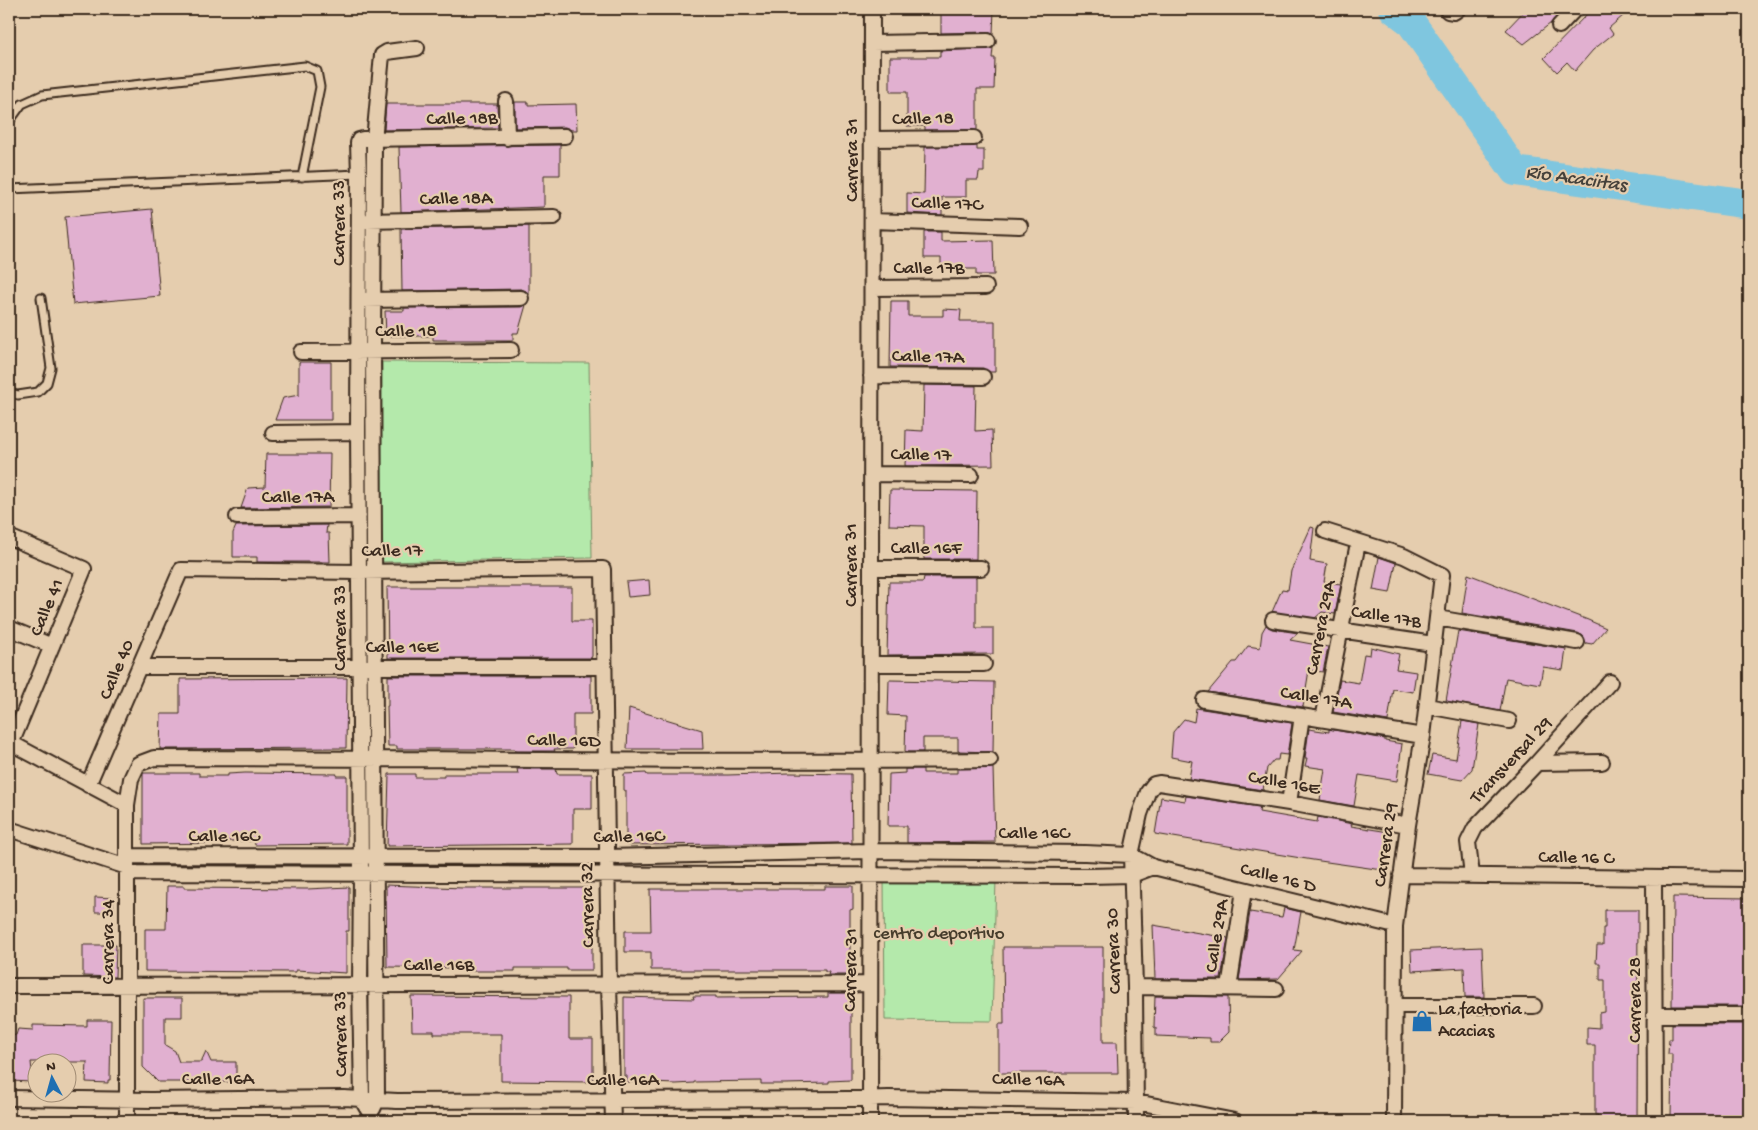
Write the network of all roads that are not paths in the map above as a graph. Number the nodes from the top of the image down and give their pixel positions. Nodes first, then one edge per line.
1 (872, 9) edge
2 (1446, 9) edge
3 (1458, 9) edge
4 (1575, 9) edge
5 (1558, 26) dead end
6 (988, 41) dead end
7 (872, 42) junction
8 (417, 48) dead end
9 (506, 101) dead end
10 (9, 122) edge
11 (565, 136) dead end
12 (507, 138) junction
13 (974, 138) dead end
14 (872, 139) junction
15 (359, 140) joint
16 (374, 140) junction
17 (359, 174) junction
18 (302, 176) junction
19 (9, 189) edge
20 (554, 217) dead end
21 (359, 221) junction
22 (375, 221) junction
23 (872, 221) junction
24 (1020, 226) dead end
25 (986, 287) dead end
26 (872, 288) junction
27 (41, 298) dead end
28 (521, 298) dead end
29 (359, 300) junction
30 (374, 300) junction
31 (511, 350) dead end
32 (366, 351) junction
33 (301, 352) dead end
34 (872, 376) junction
35 (983, 377) dead end
36 (9, 393) edge
37 (358, 432) junction
38 (273, 433) dead end
39 (871, 474) junction
40 (971, 475) dead end
41 (359, 516) junction
42 (237, 517) dead end
43 (1325, 532) dead end
44 (9, 537) edge
45 (1358, 543) junction
46 (871, 568) junction
47 (981, 568) dead end
48 (603, 569) joint
49 (181, 570) joint
50 (367, 571) junction
51 (1437, 618) junction
52 (1273, 620) dead end
53 (9, 628) edge
54 (1340, 630) junction
55 (1578, 642) dead end
56 (1433, 644) junction
57 (52, 646) junction
58 (871, 664) junction
59 (984, 664) dead end
60 (360, 666) junction
61 (374, 666) junction
62 (140, 667) junction
63 (604, 667) junction
64 (1610, 682) dead end
65 (1204, 700) dead end
66 (1426, 706) junction
67 (1302, 716) junction
68 (1324, 719) junction
69 (1509, 721) dead end
70 (1423, 736) junction
71 (10, 743) edge
72 (360, 758) junction
73 (375, 758) junction
74 (990, 760) dead end
75 (606, 761) junction
76 (871, 761) junction
77 (1602, 762) dead end
78 (1537, 763) junction
79 (138, 764) joint
80 (1154, 784) joint
81 (88, 785) junction
82 (1289, 803) junction
83 (127, 805) junction
84 (1408, 825) junction
85 (9, 829) edge
86 (870, 851) junction
87 (1131, 855) junction
88 (360, 856) junction
89 (375, 856) junction
90 (607, 858) junction
91 (127, 865) junction
92 (1154, 867) junction
93 (361, 874) junction
94 (377, 874) junction
95 (608, 874) junction
96 (872, 875) junction
97 (1132, 875) junction
98 (1472, 875) junction
99 (1401, 876) junction
100 (1654, 879) junction
101 (1749, 880) edge
102 (1244, 890) junction
103 (1395, 926) junction
104 (870, 984) junction
105 (360, 985) junction
106 (376, 985) junction
107 (609, 985) junction
108 (9, 986) edge
109 (127, 986) junction
110 (1135, 987) junction
111 (1229, 988) junction
112 (1276, 989) dead end
113 (1395, 1006) junction
114 (1534, 1006) dead end
115 (1654, 1014) junction
116 (1749, 1015) edge
117 (9, 1098) edge
118 (128, 1098) junction
119 (613, 1099) junction
120 (870, 1099) junction
121 (362, 1100) junction
122 (377, 1100) junction
123 (1136, 1102) junction
124 (371, 1118) edge
125 (127, 1121) edge
126 (613, 1121) edge
127 (870, 1121) edge
128 (1136, 1121) edge
129 (1235, 1121) edge
130 (1394, 1121) edge
131 (1655, 1121) edge

1 - 7 street, Carrera 31
2 - 3 street
4 - 5 street
6 - 7 street
7 - 14 street, Carrera 31
8 - 16 street, Carrera 33
9 - 12 street
10 - 18 lane
11 - 12 street, Calle 18B
12 - 16 street, Calle 18B
13 - 14 street, Calle 18
14 - 23 street, Carrera 31
15 - 16 street, Calle 18B
15 - 17 street, Carrera 33
16 - 22 street, Carrera 33
17 - 18 lane
17 - 21 street, Carrera 33
18 - 19 lane
20 - 22 street, Calle 18A
21 - 22 street, Calle 18A
21 - 29 street, Carrera 33
22 - 30 street, Carrera 33
23 - 24 street, Calle 17C
23 - 26 street, Carrera 31
25 - 26 street, Calle 17B
26 - 34 street, Carrera 31
27 - 36 lane
28 - 30 street
29 - 30 street
29 - 32 street, Carrera 33
30 - 32 street, Carrera 33
31 - 32 street, Calle 18
32 - 33 street, Calle 18
32 - 37 street, Carrera 33
32 - 50 street, Carrera 33
34 - 35 street, Calle 17A
34 - 39 street, Carrera 31
37 - 38 street
37 - 41 street, Carrera 33
39 - 40 street, Calle 17
39 - 46 street, Carrera 31
41 - 42 street, Calle 17A
41 - 50 street, Carrera 33
43 - 45 street
44 - 57 street, Calle 41
45 - 51 street, Carrera 29
45 - 54 street, Carrera 29A
46 - 47 street, Calle 16F
46 - 58 street, Carrera 31
48 - 50 street, Calle 17
48 - 63 street, Carrera 32
49 - 50 street, Calle 17
49 - 62 street, Calle 40
50 - 60 street, Carrera 33
50 - 61 street, Carrera 33
51 - 55 street, Calle 17B
51 - 56 street, Carrera 29
52 - 54 street, Calle 17B
53 - 57 street
54 - 56 street, Calle 17B
54 - 68 street, Carrera 29A
56 - 66 street, Carrera 29
57 - 71 street, Calle 41
58 - 59 street
58 - 76 street, Carrera 31
60 - 61 street, Calle 16E
60 - 62 street, Calle 16E
60 - 72 street, Carrera 33
61 - 63 street, Calle 16E
61 - 73 street, Carrera 33
62 - 81 street, Calle 40
63 - 75 street, Carrera 32
64 - 78 street, Transversal 29
65 - 67 street, Calle 17A
66 - 69 street
66 - 70 street, Carrera 29
67 - 68 street, Calle 17A
67 - 82 street
68 - 70 street, Calle 17A
70 - 84 street, Carrera 29
71 - 81 street
72 - 73 street, Calle 16D
72 - 79 street, Calle 16D
72 - 88 street, Carrera 33
73 - 75 street, Calle 16D
73 - 89 street, Carrera 33
74 - 76 street, Calle 16D
75 - 76 street, Calle 16D
75 - 90 street, Carrera 32
76 - 86 street, Carrera 31
77 - 78 street
78 - 98 street, Transversal 29
79 - 83 street, Carrera 34
80 - 82 street, Calle 16E
80 - 87 street, Carrera 30
81 - 83 street
82 - 84 street, Calle 16E
83 - 91 street, Carrera 34
84 - 99 street, Carrera 29
85 - 91 street
86 - 87 street, Calle 16C
86 - 90 street, Calle 16C
86 - 96 street, Carrera 31
87 - 92 street, Calle 16 D
87 - 97 street, Carrera 30
88 - 89 street, Calle 16C
88 - 91 street, Calle 16C
88 - 93 street, Carrera 33
89 - 90 street, Calle 16C
89 - 94 street, Carrera 33
90 - 95 street, Carrera 32
91 - 93 street, Calle 16C
91 - 109 street, Carrera 34
92 - 97 street
92 - 102 street, Calle 16 D
93 - 94 street, Calle 16C
93 - 105 street, Carrera 33
94 - 95 street, Calle 16C
94 - 106 street, Carrera 33
95 - 96 street, Calle 16C
95 - 107 street, Carrera 32
96 - 97 street, Calle 16C
96 - 104 street, Carrera 31
97 - 110 street, Carrera 30
98 - 99 street, Calle 16 C
98 - 100 street, Calle 16 C
99 - 103 street, Carrera 29
100 - 101 street, Calle 16 C
100 - 115 street, Carrera 28
102 - 103 street, Calle 16 D
102 - 111 street, Calle 29A
103 - 113 street, Carrera 29
104 - 107 street, Calle 16B
104 - 120 street, Carrera 31
105 - 106 street, Calle 16B
105 - 109 street, Calle 16B
105 - 121 street, Carrera 33
106 - 107 street, Calle 16B
106 - 122 street, Carrera 33
107 - 119 street, Carrera 32
108 - 109 street, Calle 16B
109 - 118 street, Carrera 34
110 - 111 street
110 - 123 street, Carrera 30
111 - 112 street
113 - 114 street
113 - 130 street, Carrera 29
115 - 116 street
115 - 131 street, Carrera 28
117 - 118 street, Calle 16A
118 - 121 street, Calle 16A
118 - 125 street, Carrera 34
119 - 120 street, Calle 16A
119 - 122 street, Calle 16A
119 - 126 street, Carrera 32
120 - 123 street, Calle 16A
120 - 127 street, Carrera 31
121 - 122 street, Calle 16A
121 - 124 street, Carrera 33
122 - 124 street, Carrera 33
123 - 128 street, Carrera 30
123 - 129 street, Calle 16A

